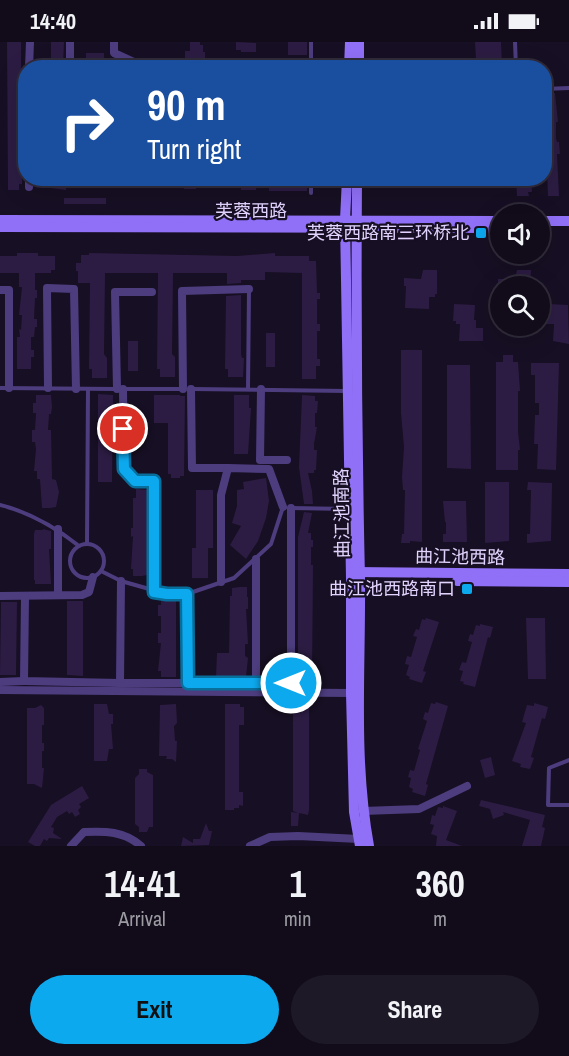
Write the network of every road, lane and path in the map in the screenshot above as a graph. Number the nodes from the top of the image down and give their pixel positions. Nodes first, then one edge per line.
1 (30, 42) edge
2 (70, 42) edge
3 (114, 42) edge
4 (311, 42) edge
5 (350, 42) edge
6 (359, 42) edge
7 (515, 42) edge
8 (29, 60) edge
9 (70, 60) edge
10 (129, 60) edge
11 (311, 60) edge
12 (350, 60) edge
13 (359, 60) edge
14 (516, 60) edge
15 (569, 88) edge
16 (552, 89) edge
17 (311, 186) edge
18 (347, 186) edge
19 (356, 186) edge
20 (311, 193) dead end
21 (0, 220) edge
22 (490, 220) edge
23 (550, 221) edge
24 (569, 221) edge
25 (351, 224) junction
26 (0, 227) edge
27 (490, 228) edge
28 (550, 228) edge
29 (569, 228) edge
30 (249, 290) joint
31 (0, 291) edge
32 (152, 292) dead end
33 (4, 388) edge
34 (48, 388) junction
35 (76, 388) junction
36 (88, 389) junction
37 (120, 389) junction
38 (183, 389) junction
39 (192, 389) junction
40 (248, 389) junction
41 (261, 389) junction
42 (348, 391) junction
43 (286, 460) dead end
44 (228, 468) junction
45 (0, 505) edge
46 (287, 507) junction
47 (350, 509) junction
48 (58, 529) junction
49 (87, 544) junction
50 (79, 546) junction
51 (256, 559) junction
52 (101, 571) junction
53 (569, 574) edge
54 (355, 576) junction
55 (93, 577) junction
56 (120, 581) junction
57 (221, 582) junction
58 (569, 582) edge
59 (154, 592) junction
60 (187, 594) junction
61 (58, 595) junction
62 (0, 596) edge
63 (25, 596) junction
64 (24, 681) junction
65 (0, 682) edge
66 (120, 683) junction
67 (188, 683) junction
68 (256, 683) junction
69 (0, 690) edge
70 (351, 693) junction
71 (569, 760) edge
72 (467, 786) dead end
73 (569, 805) edge
74 (363, 811) junction
75 (360, 842) edge
76 (71, 846) edge
77 (141, 846) edge
78 (250, 846) edge
79 (369, 846) edge

1 - 8 street
2 - 9 street
3 - 10 street
4 - 11 lane
5 - 12 main road
6 - 13 main road
7 - 14 lane
15 - 16 lane
17 - 20 lane
18 - 25 main road
19 - 25 main road, 曲江池南路
21 - 25 main road, 芙蓉西路
22 - 25 main road, 芙蓉西路
23 - 24 main road
25 - 26 main road, 芙蓉西路
25 - 27 main road, 芙蓉西路
25 - 42 main road, 曲江池南路
25 - 54 main road, 曲江池南路
28 - 29 main road
30 - 38 street
30 - 40 lane
31 - 33 street
32 - 37 street
33 - 34 lane
34 - 35 lane
34 - 35 street
35 - 36 lane
36 - 37 lane
36 - 49 lane
37 - 38 lane
37 - 59 street
38 - 39 lane
39 - 40 lane
39 - 44 street
40 - 41 lane
41 - 42 lane
41 - 43 street
42 - 47 main road, 曲江池南路
44 - 46 street
44 - 57 street
45 - 48 lane
46 - 47 lane
46 - 51 lane
46 - 68 street
47 - 54 main road, 曲江池南路
48 - 50 lane
48 - 61 street
49 - 50 lane
49 - 52 lane
50 - 55 lane
51 - 57 lane
51 - 68 street
52 - 55 lane
52 - 56 lane
53 - 54 main road, 曲江池西路
54 - 58 main road, 曲江池西路
54 - 70 main road, 曲江池南路
54 - 74 main road, 曲江池南路
55 - 61 street
56 - 59 lane
56 - 66 street
57 - 60 lane
59 - 60 lane
60 - 67 street
61 - 63 street
62 - 63 street
63 - 64 street
64 - 65 street
64 - 66 street
66 - 67 street
67 - 68 street
69 - 70 street
70 - 75 main road, 曲江池南路
71 - 73 lane
72 - 74 street
74 - 79 main road, 曲江池南路
75 - 78 street
76 - 77 street

